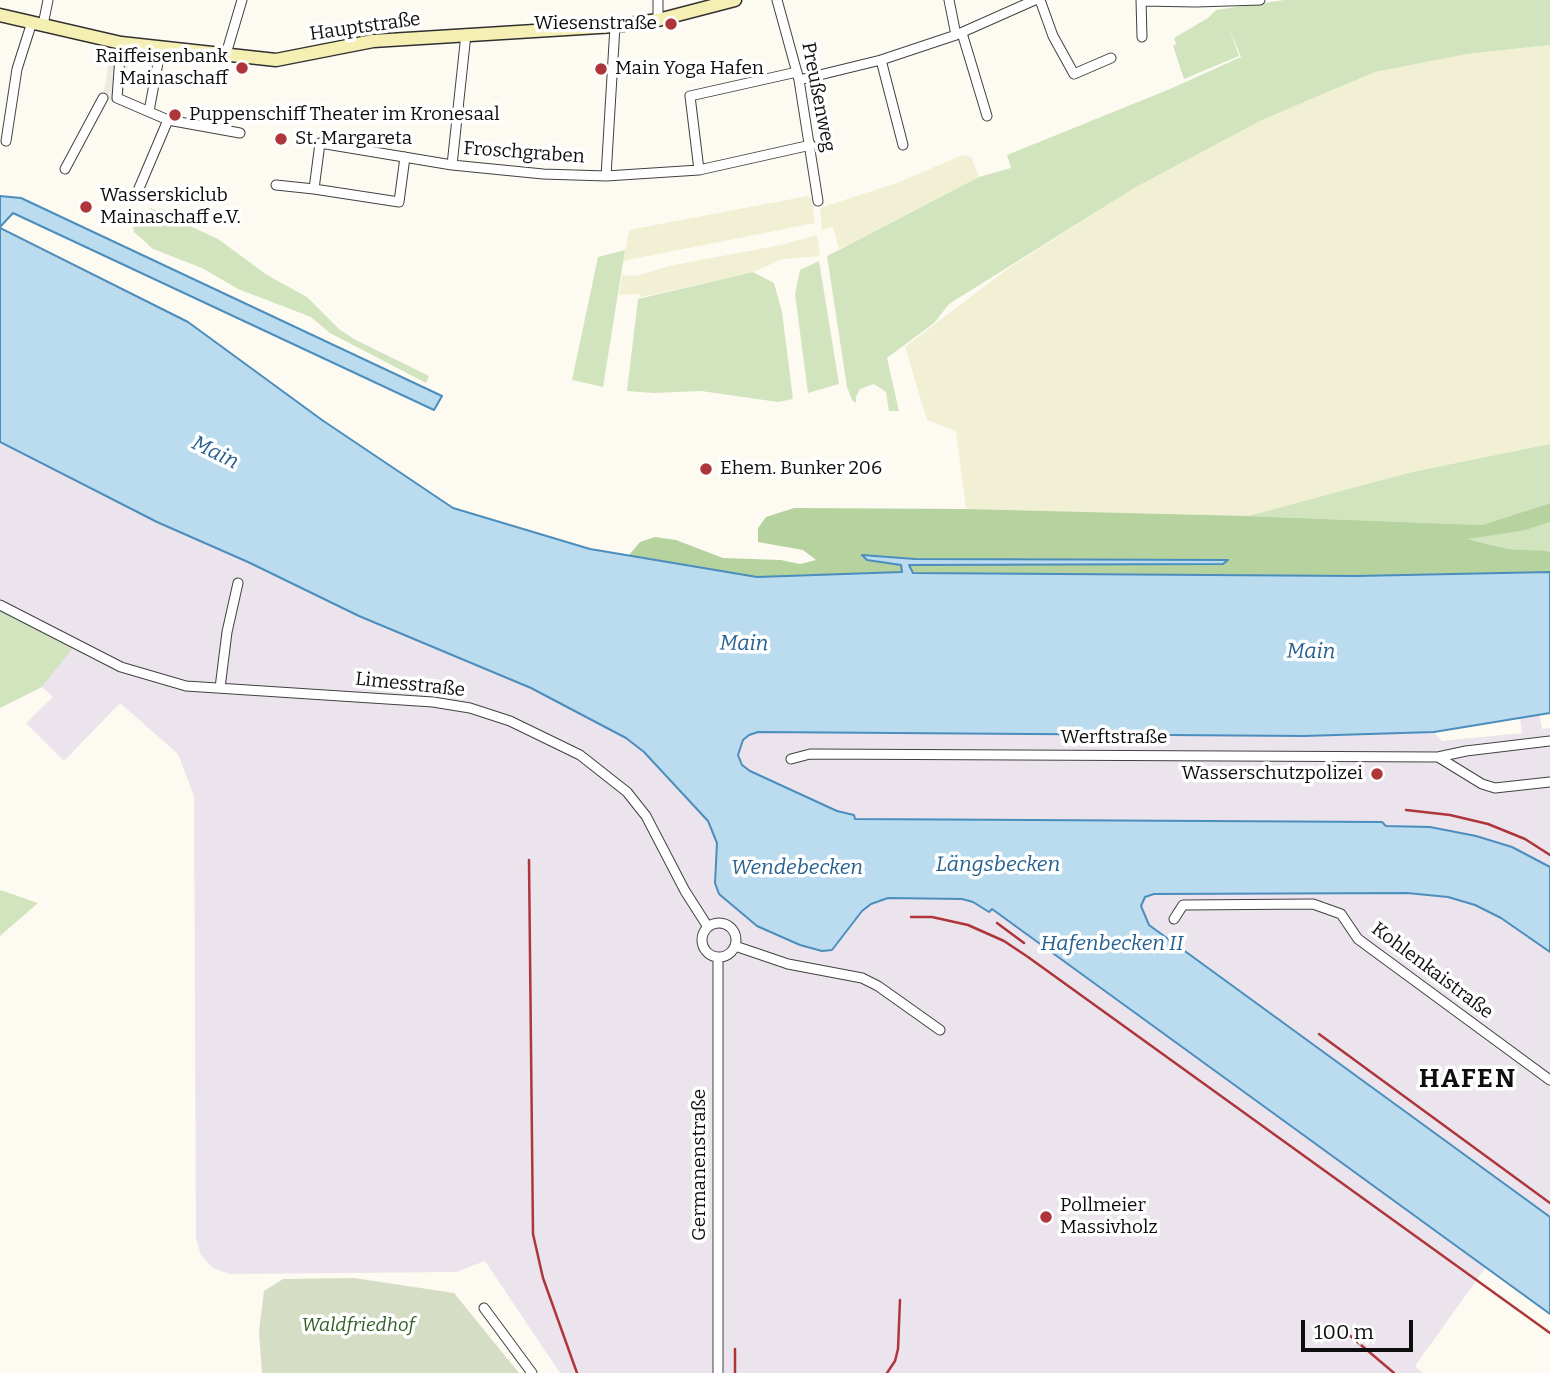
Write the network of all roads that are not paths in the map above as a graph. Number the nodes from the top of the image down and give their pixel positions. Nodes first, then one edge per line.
1 (48, 0) edge
2 (242, 0) edge
3 (658, 0) edge
4 (735, 0) edge
5 (777, 0) edge
6 (949, 0) edge
7 (1038, 0) edge
8 (1141, 0) edge
9 (1260, 0) edge
10 (0, 15) edge
11 (658, 20) junction
12 (38, 23) junction
13 (615, 26) junction
14 (466, 34) junction
15 (959, 34) junction
16 (1143, 37) dead end
17 (121, 43) junction
18 (161, 47) junction
19 (226, 54) junction
20 (1111, 58) dead end
21 (881, 60) junction
22 (798, 76) junction
23 (103, 97) dead end
24 (149, 111) junction
25 (987, 116) dead end
26 (168, 120) junction
27 (240, 133) dead end
28 (6, 141) dead end
29 (811, 145) junction
30 (903, 145) dead end
31 (405, 157) junction
32 (452, 164) junction
33 (65, 169) dead end
34 (699, 170) junction
35 (606, 176) junction
36 (276, 184) dead end
37 (314, 190) junction
38 (137, 193) dead end
39 (818, 201) dead end
40 (238, 583) dead end
41 (0, 605) edge
42 (219, 688) junction
43 (1550, 741) edge
44 (1438, 757) junction
45 (791, 760) dead end
46 (1550, 782) edge
47 (1174, 919) dead end
48 (708, 927) junction
49 (735, 946) junction
50 (718, 958) junction
51 (940, 1030) dead end
52 (1550, 1080) edge
53 (484, 1308) dead end
54 (532, 1373) edge
55 (718, 1373) edge

1 - 12 street
2 - 19 street
3 - 11 street
4 - 11 street, Hauptstraße
5 - 22 street, Preußenweg
6 - 15 street
7 - 15 street
7 - 20 street
8 - 9 street
8 - 16 street
10 - 12 street, Hauptstraße
11 - 13 street, Hauptstraße
12 - 17 street, Hauptstraße
12 - 28 street
13 - 14 street, Hauptstraße
13 - 35 street
14 - 19 street, Hauptstraße
14 - 32 street
15 - 21 street
15 - 25 street
17 - 18 street, Hauptstraße
17 - 24 street
18 - 19 street, Hauptstraße
18 - 24 street
21 - 22 street
21 - 30 street
22 - 29 street, Preußenweg
22 - 34 street
23 - 33 street
24 - 26 street
26 - 27 street
26 - 38 street
29 - 34 street, Froschgraben
29 - 39 street, Preußenweg
31 - 32 street, Froschgraben
31 - 37 street
31 - 37 street, Froschgraben
32 - 35 street, Froschgraben
34 - 35 street, Froschgraben
36 - 37 street
40 - 42 street
41 - 42 street, Limesstraße
42 - 48 street, Limesstraße
43 - 44 street, Werftstraße
44 - 45 street, Werftstraße
44 - 46 street
47 - 52 street, Kohlenkaistraße
48 - 49 street
48 - 50 street
49 - 50 street
49 - 51 street
50 - 55 street, Germanenstraße
53 - 54 street

